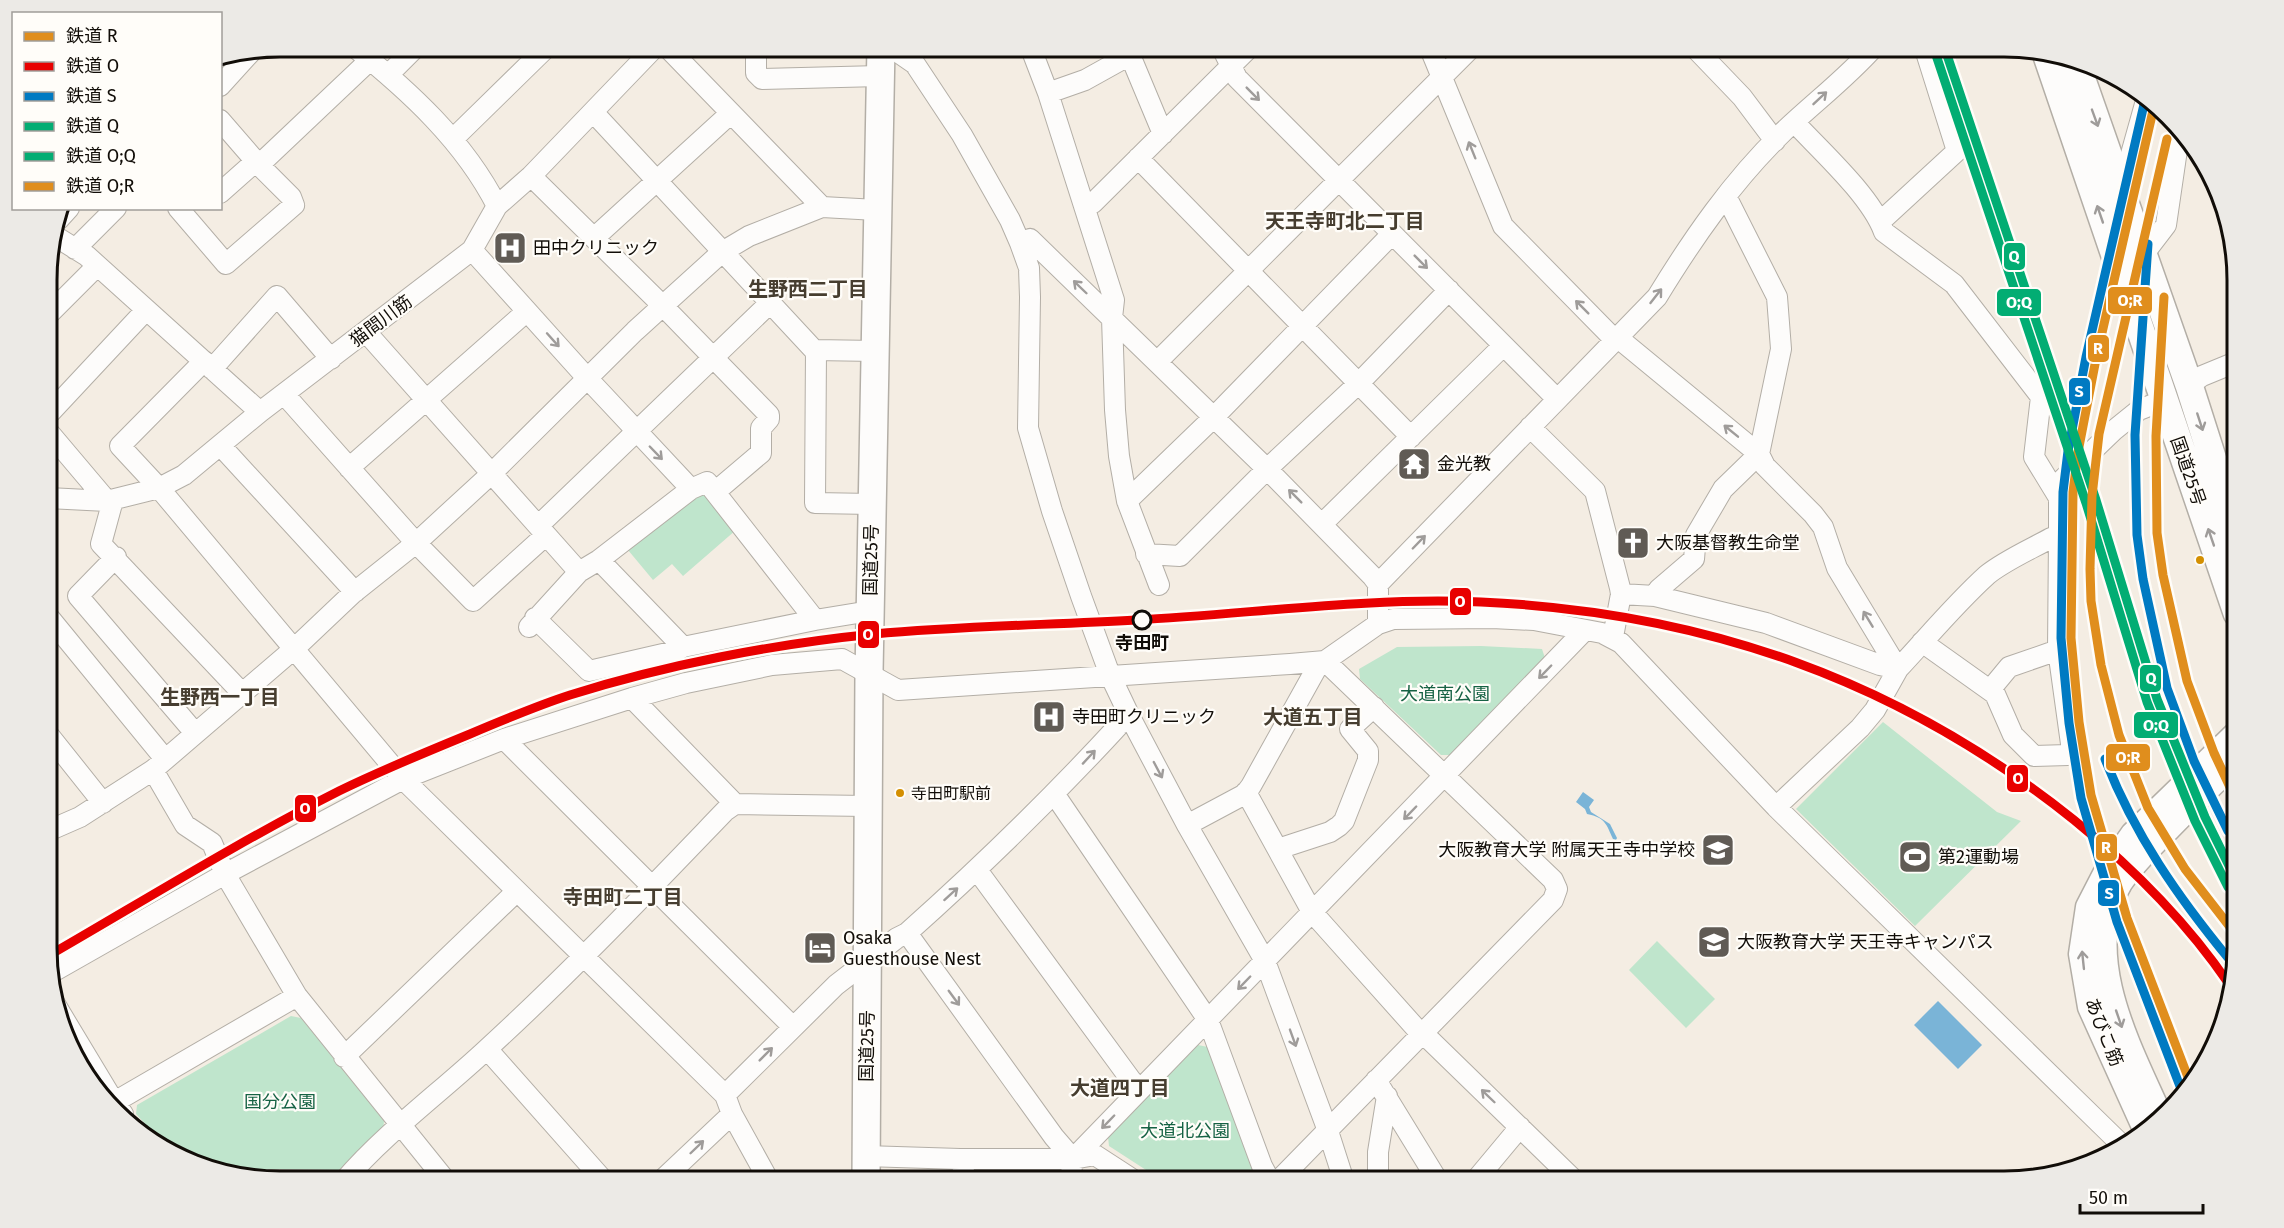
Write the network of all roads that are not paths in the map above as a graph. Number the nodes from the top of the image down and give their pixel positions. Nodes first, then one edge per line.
1 (366, 57) edge
2 (406, 57) edge
3 (537, 57) edge
4 (646, 57) edge
5 (677, 57) edge
6 (756, 57) edge
7 (880, 57) edge
8 (905, 57) edge
9 (1034, 57) edge
10 (1126, 57) edge
11 (1131, 57) edge
12 (1226, 57) edge
13 (1240, 57) edge
14 (1433, 57) edge
15 (1462, 57) edge
16 (1704, 57) edge
17 (1861, 57) edge
18 (1927, 57) edge
19 (244, 60) edge
20 (370, 60) junction
21 (2048, 61) edge
22 (1231, 66) junction
23 (2078, 70) edge
24 (389, 74) junction
25 (880, 76) junction
26 (1442, 78) junction
27 (222, 84) edge
28 (1048, 93) junction
29 (2144, 107) edge
30 (593, 112) junction
31 (731, 113) junction
32 (222, 122) edge
33 (1794, 122) junction
34 (1163, 134) junction
35 (453, 139) junction
36 (1775, 141) junction
37 (2178, 141) edge
38 (1138, 158) junction
39 (258, 163) junction
40 (531, 176) junction
41 (657, 181) junction
42 (1339, 181) junction
43 (2121, 190) junction
44 (222, 191) edge
45 (1726, 196) junction
46 (497, 206) junction
47 (1084, 206) junction
48 (822, 207) junction
49 (114, 210) edge
50 (878, 210) junction
51 (189, 212) edge
52 (1881, 221) junction
53 (1392, 234) junction
54 (594, 238) junction
55 (61, 240) edge
56 (1020, 243) junction
57 (75, 249) junction
58 (472, 250) junction
59 (722, 252) junction
60 (2143, 255) junction
61 (97, 266) junction
62 (1248, 272) junction
63 (1449, 290) junction
64 (770, 303) junction
65 (57, 306) edge
66 (663, 306) junction
67 (146, 310) junction
68 (526, 312) junction
69 (1112, 318) junction
70 (1303, 327) junction
71 (366, 332) junction
72 (1615, 340) junction
73 (1503, 345) junction
74 (816, 350) junction
75 (876, 351) junction
76 (331, 358) junction
77 (715, 358) junction
78 (1157, 363) junction
79 (208, 365) junction
80 (2227, 366) edge
81 (588, 379) junction
82 (1359, 383) junction
83 (2189, 385) junction
84 (284, 394) junction
85 (1557, 399) junction
86 (426, 400) junction
87 (2164, 400) junction
88 (57, 405) edge
89 (260, 412) junction
90 (1214, 417) junction
91 (1530, 427) junction
92 (637, 432) junction
93 (1411, 437) junction
94 (57, 441) edge
95 (220, 445) junction
96 (1759, 454) junction
97 (349, 468) junction
98 (1267, 469) junction
99 (491, 474) junction
100 (159, 488) junction
101 (691, 489) junction
102 (715, 492) junction
103 (57, 498) edge
104 (2059, 498) junction
105 (110, 501) junction
106 (1127, 501) junction
107 (872, 504) junction
108 (2227, 504) edge
109 (1322, 524) junction
110 (542, 531) junction
111 (2060, 536) junction
112 (416, 543) junction
113 (1146, 554) junction
114 (116, 557) junction
115 (599, 560) junction
116 (579, 572) junction
117 (1378, 584) junction
118 (1159, 585) dead end
119 (2227, 586) edge
120 (355, 592) junction
121 (1621, 594) junction
122 (1655, 596) junction
123 (870, 611) junction
124 (815, 620) junction
125 (1378, 624) junction
126 (57, 628) edge
127 (1585, 630) junction
128 (1613, 638) junction
129 (1923, 642) junction
130 (683, 647) junction
131 (295, 648) junction
132 (2058, 650) junction
133 (1322, 662) junction
134 (1898, 669) junction
135 (869, 673) junction
136 (1110, 675) junction
137 (1990, 690) junction
138 (242, 693) junction
139 (632, 698) junction
140 (1374, 707) junction
141 (1131, 719) junction
142 (195, 733) junction
143 (504, 739) junction
144 (2227, 743) edge
145 (57, 745) edge
146 (159, 764) junction
147 (2227, 770) edge
148 (1446, 776) junction
149 (403, 779) junction
150 (1246, 792) junction
151 (1055, 795) junction
152 (103, 803) junction
153 (735, 804) junction
154 (867, 806) junction
155 (1776, 807) junction
156 (1187, 825) junction
157 (57, 827) edge
158 (1278, 849) junction
159 (977, 870) junction
160 (225, 874) junction
161 (653, 886) junction
162 (517, 891) junction
163 (1312, 912) junction
164 (907, 933) junction
165 (584, 956) junction
166 (868, 960) junction
167 (1265, 961) junction
168 (58, 969) edge
169 (297, 996) junction
170 (1208, 1020) junction
171 (793, 1027) junction
172 (1421, 1034) junction
173 (79, 1044) edge
174 (487, 1048) junction
175 (344, 1057) junction
176 (97, 1076) edge
177 (1382, 1088) junction
178 (1140, 1089) junction
179 (120, 1104) edge
180 (729, 1105) junction
181 (2157, 1110) edge
182 (2142, 1123) edge
183 (401, 1125) junction
184 (1520, 1128) junction
185 (1328, 1131) junction
186 (2117, 1140) edge
187 (960, 1159) junction
188 (1073, 1159) junction
189 (866, 1169) edge
190 (354, 1171) edge
191 (438, 1171) edge
192 (595, 1171) edge
193 (671, 1171) edge
194 (764, 1171) edge
195 (964, 1171) edge
196 (1071, 1171) edge
197 (1120, 1171) edge
198 (1265, 1171) edge
199 (1288, 1171) edge
200 (1341, 1171) edge
201 (1378, 1171) edge
202 (1432, 1171) edge
203 (1483, 1171) edge
204 (1565, 1171) edge

1 - 20 street
2 - 24 street
3 - 35 street
4 - 30 street, 猫間川筋
5 - 31 street
6 - 25 street
7 - 25 highway, 国道25号
8 - 56 street
9 - 28 street
10 - 28 street
11 - 34 street
12 - 22 street
13 - 22 street
14 - 26 street
15 - 26 street
16 - 36 street
33 -> 17 street
18 - 52 street
19 - 27 street
20 - 24 street
20 - 39 street
87 -> 21 highway, 国道25号
22 - 34 street
22 -> 42 street
23 -> 43 highway, 国道25号
24 - 35 street
25 - 50 highway, 国道25号
26 - 42 street
72 -> 26 street
28 - 47 street
29 - 43 street
30 - 40 street, 猫間川筋
30 - 41 street
31 - 41 street
31 - 48 street
32 - 39 street
33 - 36 street
33 - 52 street
34 - 38 street
35 - 46 street
36 - 45 street
37 - 60 street
38 - 47 street
38 - 62 street
39 - 44 street
39 - 51 street
40 - 46 street, 猫間川筋
40 - 54 street
41 - 54 street
41 - 59 street
42 - 53 street
42 - 62 street
43 - 60 highway, 国道25号
72 -> 45 street
45 - 96 street
46 - 58 street, 猫間川筋
47 - 69 street
48 - 50 street
48 - 59 street
49 - 57 street
50 - 75 highway, 国道25号
52 - 104 street
53 -> 63 street
53 - 70 street
54 - 66 street
55 - 57 street
69 -> 56 street
56 - 136 street
57 - 61 street
58 - 68 street
58 - 71 street, 猫間川筋
59 - 64 street
59 - 66 street
60 - 83 highway, 国道25号
61 - 65 street
61 - 67 street
62 - 70 street
62 - 78 street
63 - 73 street
63 - 82 street
64 - 74 street
64 - 77 street
66 - 77 street
66 - 81 street
67 - 79 street
67 - 88 street
68 -> 81 street
68 - 86 street
69 - 78 street
69 - 106 street
70 - 82 street
70 - 90 street
71 - 76 street, 猫間川筋
71 - 86 street
72 - 85 street
96 -> 72 street
73 - 85 street
73 - 93 street
74 - 75 street
74 - 107 street
75 - 107 highway, 国道25号
76 - 79 street
76 - 84 street, 猫間川筋
77 - 92 street
77 - 102 street
78 - 90 street
79 - 89 street
79 - 100 street
80 - 83 street
81 - 92 street
81 - 99 street
82 - 93 street
82 - 98 street
83 -> 108 highway, 国道25号
84 - 89 street, 猫間川筋
84 - 97 street
85 - 91 street
86 - 97 street
86 - 99 street
87 - 104 street
119 -> 87 highway, 国道25号
89 - 95 street, 猫間川筋
90 - 98 street
90 - 106 street
117 -> 91 street
91 - 121 street
92 -> 101 street
92 - 110 street
93 - 109 street
94 - 105 street
95 - 100 street, 猫間川筋
95 - 120 street
96 - 122 street
134 -> 96 street
97 - 112 street
109 -> 98 street
98 - 113 street
99 - 110 street
99 - 112 street
100 - 105 street, 猫間川筋
100 - 131 street
101 - 102 street
101 - 115 street
102 - 124 street
103 - 105 street, 猫間川筋
104 - 111 street
105 - 114 street
106 - 113 street
107 - 123 highway, 国道25号
109 - 117 street
110 - 112 street
110 - 116 street
111 - 129 street
111 - 132 street
112 - 120 street
113 - 118 street
114 - 138 street
114 - 142 street
115 - 116 street
115 - 130 street
116 - 130 street
117 - 125 street
120 - 131 street
121 - 122 street
121 - 128 street
122 - 134 street
123 - 124 street
123 - 135 highway, 国道25号
124 - 130 street
125 - 127 street
125 - 133 street
126 - 146 street
127 - 128 street
127 -> 148 street
128 - 155 street
129 - 134 street
129 - 137 street
131 - 138 street
131 - 149 street
132 - 137 street
132 - 137 street
133 - 136 street
133 - 140 street
133 - 150 street
134 - 155 street
135 - 136 street
135 - 139 street
135 - 154 highway, 国道25号
136 - 141 street
138 - 142 street
139 - 143 street
139 - 153 street
140 - 148 street
140 - 158 street
151 -> 141 street
141 -> 156 street
142 - 146 street
143 - 149 street
143 - 161 street
182 -> 144 main road, あびこ筋
145 - 152 street
146 - 152 street
146 - 160 street
147 -> 181 main road, あびこ筋
148 -> 163 street
148 - 172 street
149 - 160 street
149 - 162 street
150 - 156 street
150 - 158 street
151 - 159 street
151 - 170 street
152 - 157 street
153 - 154 street
153 - 161 street
154 - 166 highway, 国道25号
155 - 186 street
156 - 167 street
158 - 163 street
164 -> 159 street
159 - 178 street
160 - 168 street
160 - 169 street
161 - 165 street
161 - 171 street
162 - 165 street
162 - 175 street
163 - 167 street
163 - 172 street
164 - 166 street
164 -> 188 street
165 - 174 street
165 - 180 street
166 - 171 street
166 - 189 highway, 国道25号
167 -> 170 street
167 -> 185 street
169 - 175 street
169 - 179 street
170 - 178 street
170 - 198 street
180 -> 171 street
172 - 177 street
184 -> 172 street
173 - 176 street
174 - 183 street
174 - 192 street
175 - 183 street
177 - 185 street
177 - 201 street
177 - 202 street
178 -> 188 street
193 -> 180 street
180 - 194 street
183 - 190 street
183 - 191 street
184 - 203 street
184 - 204 street
185 - 199 street
185 - 200 street
187 - 188 street
187 - 189 street
187 - 195 street
188 - 196 street
188 - 197 street

